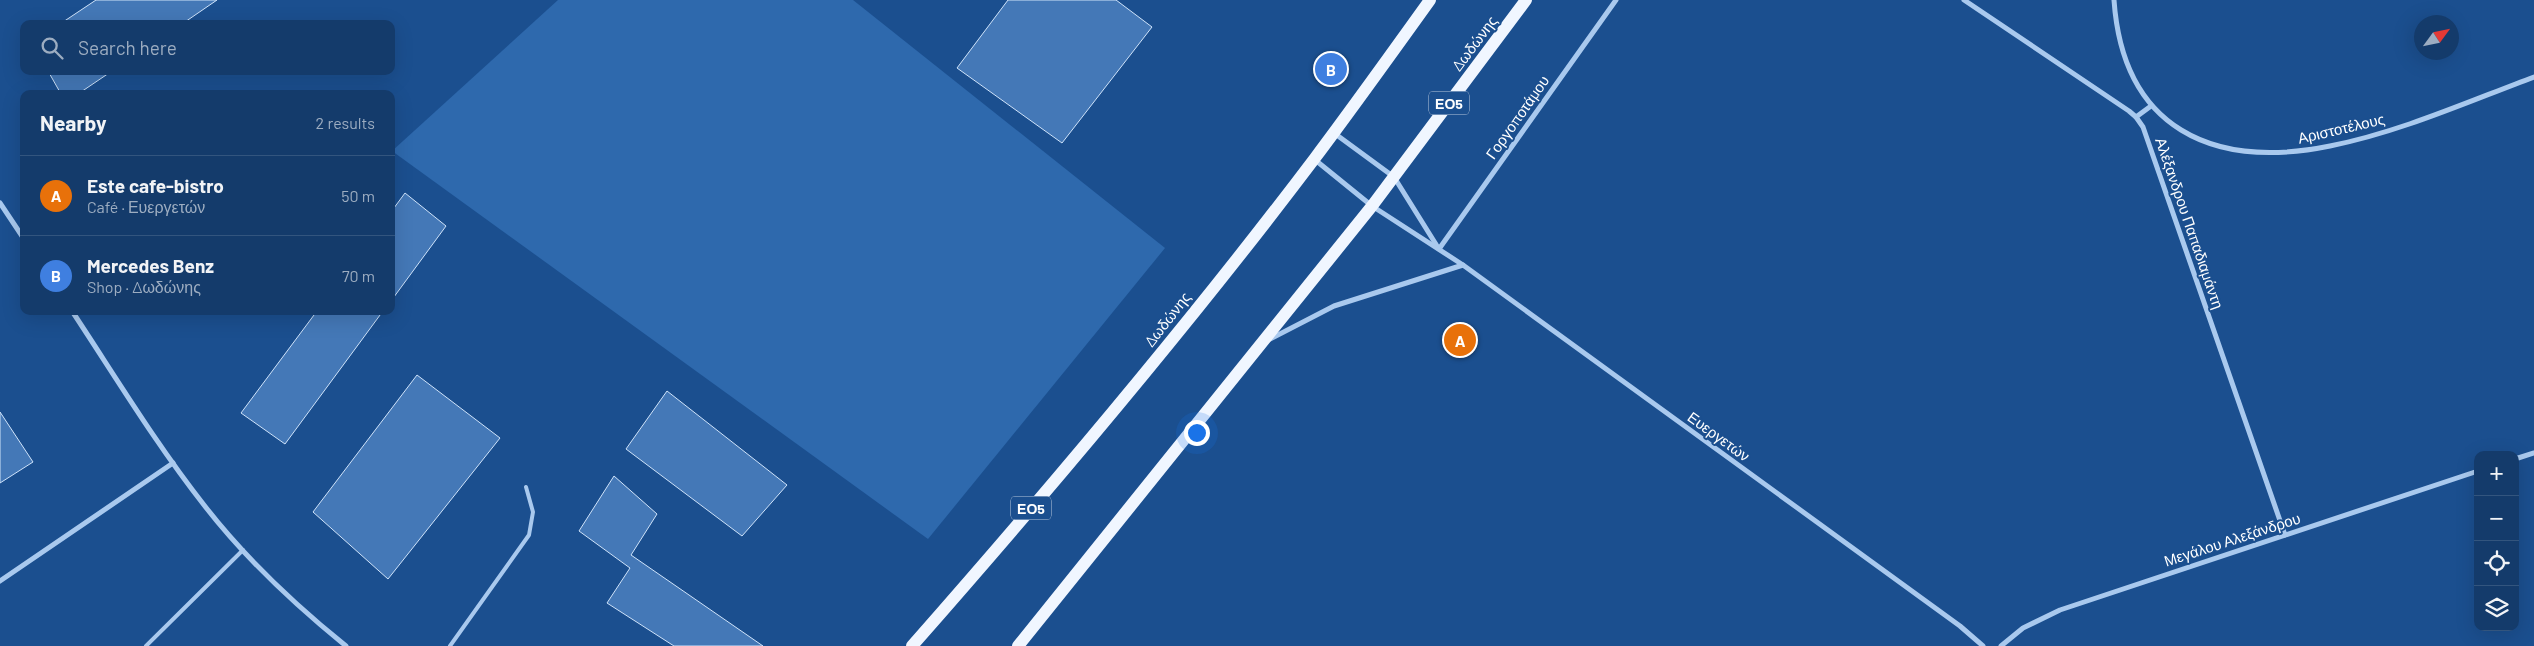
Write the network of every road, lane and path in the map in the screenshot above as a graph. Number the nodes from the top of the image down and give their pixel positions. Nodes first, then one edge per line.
1 (1430, 0) edge
2 (1526, 0) edge
3 (1616, 0) edge
4 (1964, 0) edge
5 (2114, 0) edge
6 (2534, 77) edge
7 (2151, 106) junction
8 (2136, 116) junction
9 (1334, 132) junction
10 (1314, 159) junction
11 (1394, 177) junction
12 (0, 203) edge
13 (1372, 206) junction
14 (20, 233) edge
15 (1439, 249) junction
16 (1463, 265) junction
17 (75, 315) edge
18 (1265, 341) junction
19 (2534, 452) edge
20 (2519, 458) edge
21 (173, 463) junction
22 (2474, 472) edge
23 (526, 487) dead end
24 (2285, 535) junction
25 (243, 550) junction
26 (0, 581) edge
27 (1023, 644) edge
28 (146, 646) edge
29 (346, 646) edge
30 (450, 646) edge
31 (912, 646) edge
32 (1983, 646) edge
33 (2001, 646) edge

1 - 9 main road, Δωδώνης / ΕΟ5
2 - 11 main road, Δωδώνης / ΕΟ5
3 - 15 street, Γοργοποτάμου
4 - 8 street, Αλέξανδρου Παπαδιαμάντη
5 - 7 street, Αριστοτέλους
6 - 7 street, Αριστοτέλους
7 - 8 street
8 - 24 street, Αλέξανδρου Παπαδιαμάντη
9 - 10 main road, Δωδώνης / ΕΟ5
9 - 11 street
10 - 13 street, Ευεργετών
10 - 31 main road, Δωδώνης / ΕΟ5
11 - 13 main road, Δωδώνης / ΕΟ5
11 - 15 street
12 - 14 street
13 - 15 street, Ευεργετών
13 - 18 main road, Δωδώνης / ΕΟ5
15 - 16 street, Ευεργετών
16 - 18 street
16 - 32 street, Ευεργετών
17 - 21 street
18 - 27 main road, Δωδώνης / ΕΟ5
19 - 20 street
21 - 25 street
21 - 26 street
22 - 24 street, Μεγάλου Αλεξάνδρου
23 - 30 lane
24 - 33 street, Μεγάλου Αλεξάνδρου
25 - 28 lane
25 - 29 street

